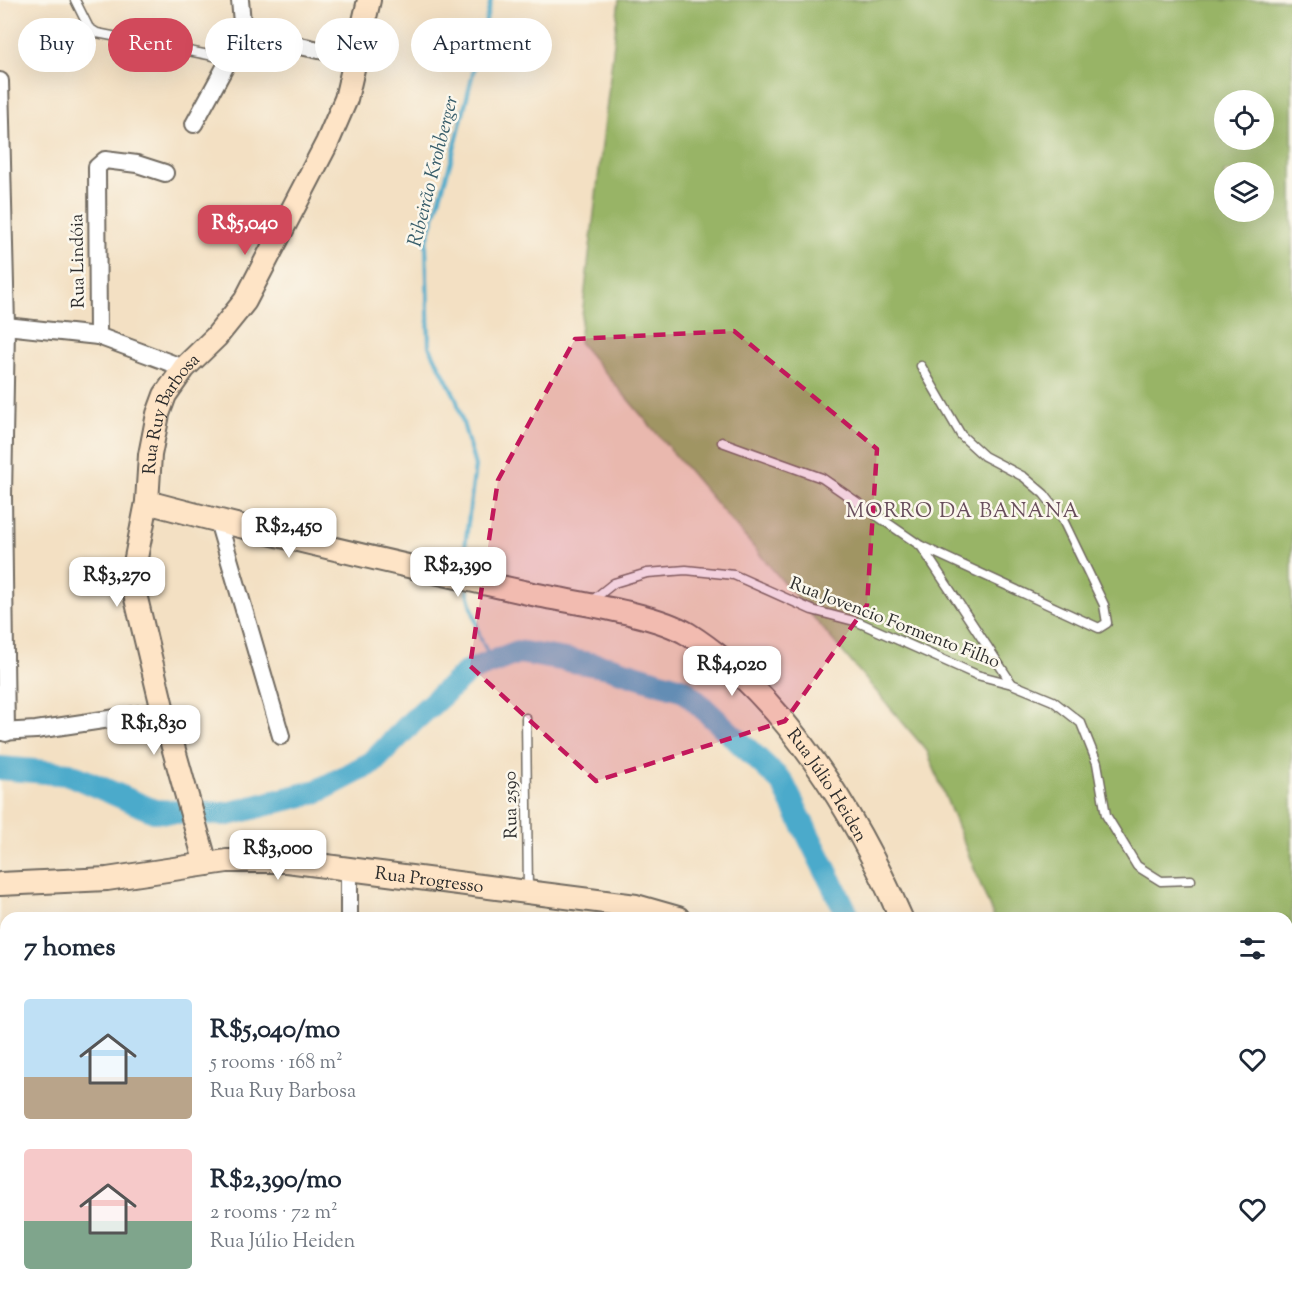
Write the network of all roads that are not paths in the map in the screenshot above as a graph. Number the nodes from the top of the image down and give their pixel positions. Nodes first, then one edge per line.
1 (75, 0) edge
2 (240, 0) edge
3 (369, 0) edge
4 (242, 18) edge
5 (365, 18) edge
6 (205, 54) edge
7 (222, 72) edge
8 (353, 72) edge
9 (0, 81) edge
10 (194, 124) dead end
11 (165, 173) dead end
12 (6, 326) junction
13 (98, 336) junction
14 (921, 366) dead end
15 (184, 368) junction
16 (722, 442) dead end
17 (147, 502) junction
18 (218, 521) junction
19 (921, 546) junction
20 (585, 606) junction
21 (1012, 684) junction
22 (163, 711) junction
23 (526, 718) dead end
24 (3, 733) edge
25 (281, 736) dead end
26 (206, 864) junction
27 (348, 871) junction
28 (1191, 880) dead end
29 (0, 885) edge
30 (528, 891) junction
31 (349, 912) edge
32 (644, 912) edge
33 (898, 912) edge

1 - 6 lane
2 - 4 street
3 - 5 street, Rua Ruy Barbosa
7 - 10 street
8 - 15 street, Rua Ruy Barbosa
9 - 12 street
11 - 13 street, Rua Lindóia
12 - 13 street
12 - 24 street
13 - 15 street
14 - 19 lane
15 - 17 street, Rua Ruy Barbosa
16 - 19 lane
17 - 18 street, Rua Júlio Heiden
17 - 22 street, Rua Ruy Barbosa
18 - 20 street, Rua Júlio Heiden
18 - 25 street
19 - 21 lane, Rua Jovencio Formento Filho
20 - 21 lane, Rua Jovencio Formento Filho
20 - 33 street, Rua Júlio Heiden
21 - 28 lane
22 - 24 street
22 - 26 street, Rua Ruy Barbosa
23 - 30 lane, Rua 2590
26 - 27 street, Rua Progresso
26 - 29 street, Rua Progresso
27 - 30 street, Rua Progresso
27 - 31 street
30 - 32 street, Rua Progresso

